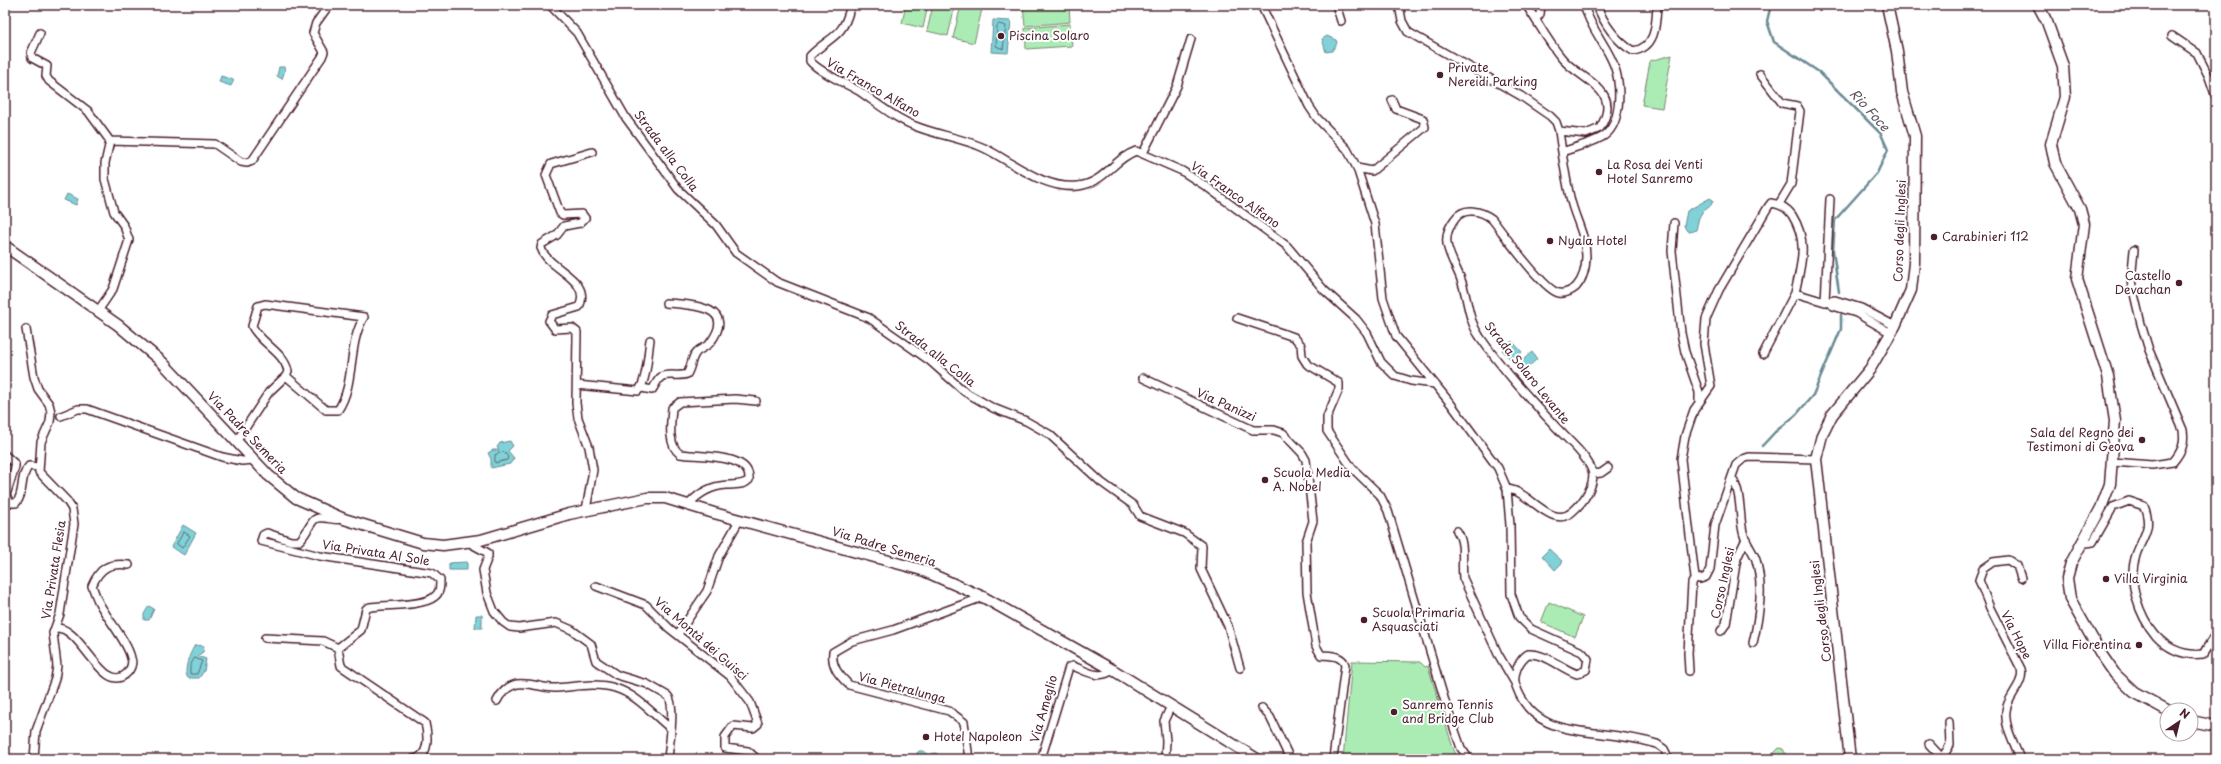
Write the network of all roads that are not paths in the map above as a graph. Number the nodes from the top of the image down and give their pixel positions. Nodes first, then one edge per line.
1 (329, 5) edge
2 (550, 5) edge
3 (1261, 5) edge
4 (1336, 5) edge
5 (1399, 5) edge
6 (1526, 5) edge
7 (1541, 5) edge
8 (1584, 5) edge
9 (1597, 5) edge
10 (1657, 5) edge
11 (1887, 5) edge
12 (2038, 5) edge
13 (850, 8) dead end
14 (1536, 19) junction
15 (1341, 21) dead end
16 (40, 33) dead end
17 (2172, 36) dead end
18 (1191, 39) dead end
19 (1760, 74) dead end
20 (2216, 97) edge
21 (1392, 100) dead end
22 (1560, 131) junction
23 (110, 140) junction
24 (592, 152) dead end
25 (1562, 152) junction
26 (1143, 153) junction
27 (1357, 168) junction
28 (1830, 199) dead end
29 (1779, 204) junction
30 (1674, 223) dead end
31 (5, 246) edge
32 (2134, 250) dead end
33 (1795, 293) junction
34 (1827, 302) junction
35 (666, 303) dead end
36 (98, 311) junction
37 (1237, 318) dead end
38 (26, 329) dead end
39 (1893, 330) junction
40 (650, 340) dead end
41 (1763, 354) dead end
42 (286, 376) junction
43 (1143, 378) dead end
44 (1435, 384) junction
45 (577, 385) junction
46 (642, 388) junction
47 (1699, 400) junction
48 (756, 401) dead end
49 (61, 416) dead end
50 (236, 442) junction
51 (5, 455) edge
52 (1816, 459) junction
53 (254, 460) junction
54 (2113, 462) junction
55 (39, 467) junction
56 (1608, 468) dead end
57 (1593, 474) junction
58 (1732, 478) junction
59 (1506, 489) junction
60 (689, 504) junction
61 (586, 510) junction
62 (344, 519) junction
63 (740, 519) junction
64 (1457, 531) dead end
65 (1746, 539) junction
66 (467, 542) junction
67 (2080, 544) junction
68 (129, 566) dead end
69 (1696, 578) junction
70 (2021, 578) dead end
71 (596, 586) dead end
72 (983, 597) junction
73 (56, 628) junction
74 (1721, 631) dead end
75 (2216, 633) edge
76 (678, 634) junction
77 (265, 638) dead end
78 (1753, 643) dead end
79 (338, 648) junction
80 (1240, 668) dead end
81 (1113, 670) junction
82 (1689, 671) dead end
83 (1515, 683) junction
84 (497, 701) dead end
85 (1171, 706) junction
86 (2159, 706) edge
87 (1262, 708) dead end
88 (1949, 722) dead end
89 (2199, 723) edge
90 (2216, 726) edge
91 (670, 728) junction
92 (1929, 744) dead end
93 (34, 759) edge
94 (413, 759) edge
95 (668, 759) edge
96 (757, 759) edge
97 (968, 759) edge
98 (1041, 759) edge
99 (1165, 759) edge
100 (1257, 759) edge
101 (1290, 759) edge
102 (1333, 759) edge
103 (1468, 759) edge
104 (1669, 759) edge
105 (1850, 759) edge
106 (1943, 759) edge
107 (2020, 759) edge

1 - 23 street
2 - 80 street, Strada alla Colla
3 - 27 street
4 - 15 street
5 - 22 street
6 - 14 street
7 - 14 street
8 - 25 street
9 - 10 street
11 - 39 main road, Corso degli Inglesi
12 - 54 main road
13 - 26 street, Via Franco Alfano
14 - 22 street
16 - 23 street
17 - 20 street
18 - 26 street
19 - 29 street
21 - 27 street
22 - 25 street, Strada Solaro Levante
23 - 36 street
24 - 45 street
25 - 57 street, Strada Solaro Levante
26 - 44 street, Via Franco Alfano
27 - 44 street
28 - 34 street
29 - 33 street
29 - 47 street
30 - 47 street
31 - 36 main road, Via Padre Semeria
32 - 54 street
33 - 34 street
33 - 41 street
34 - 39 street
35 - 46 street
36 - 50 main road, Via Padre Semeria
37 - 103 street
38 - 55 street
39 - 52 main road, Corso degli Inglesi
40 - 46 street
42 - 42 street
42 - 50 street
43 - 102 street, Via Panizzi
44 - 59 street
45 - 46 street
45 - 61 street
47 - 69 street
48 - 60 street
49 - 53 street
50 - 53 main road, Via Padre Semeria
51 - 55 street
52 - 58 street
52 - 105 main road, Corso degli Inglesi
53 - 62 main road, Via Padre Semeria
54 - 67 main road
55 - 73 street, Via Privata Flesia
56 - 57 street
57 - 59 street
58 - 65 street
58 - 69 street
59 - 83 street
60 - 61 main road, Via Padre Semeria
60 - 63 main road, Via Padre Semeria
61 - 66 main road, Via Padre Semeria
62 - 66 main road, Via Padre Semeria
62 - 79 street, Via Privata Al Sole
63 - 72 main road, Via Padre Semeria
63 - 76 street
64 - 83 street
65 - 74 street, Corso Inglesi
65 - 78 street
66 - 91 street
67 - 75 street
67 - 86 main road
68 - 73 street
69 - 82 street
70 - 107 street, Via Hope
71 - 76 street, Via Montà dei Guisci
72 - 81 main road, Via Padre Semeria
72 - 97 street, Via Pietralunga
73 - 93 street, Via Privata Flesia
76 - 96 street, Via Montà dei Guisci
77 - 79 street
79 - 94 street
81 - 85 main road, Via Padre Semeria
81 - 98 street, Via Ameglio
83 - 104 street
84 - 91 street
85 - 99 street
85 - 100 main road, Via Padre Semeria
87 - 101 street
88 - 106 street
89 - 90 main road
91 - 95 street
92 - 106 street

